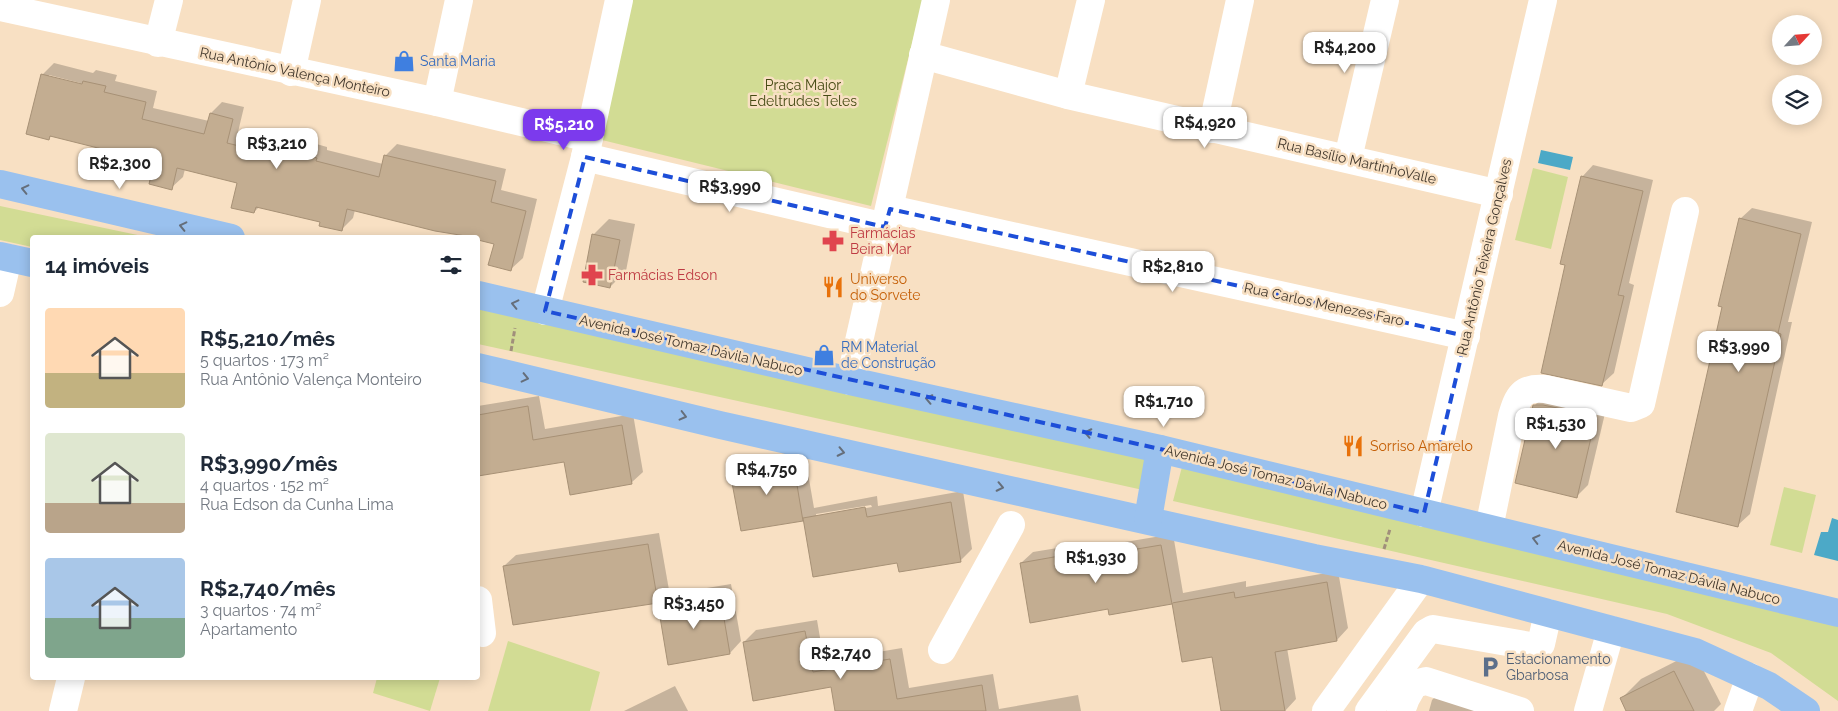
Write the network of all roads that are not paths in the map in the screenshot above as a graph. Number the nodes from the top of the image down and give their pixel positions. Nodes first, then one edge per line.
1 (168, 0) edge
2 (307, 0) edge
3 (459, 0) edge
4 (619, 0) edge
5 (936, 0) edge
6 (1091, 0) edge
7 (1240, 0) edge
8 (1385, 0) edge
9 (1543, 0) edge
10 (8, 6) edge
11 (158, 43) junction
12 (923, 55) junction
13 (291, 72) junction
14 (1068, 95) junction
15 (437, 102) junction
16 (1212, 129) junction
17 (587, 147) junction
18 (1348, 158) junction
19 (0, 184) edge
20 (1499, 194) junction
21 (1685, 211) dead end
22 (887, 218) junction
23 (218, 235) edge
24 (13, 259) edge
25 (0, 293) edge
26 (480, 295) edge
27 (545, 311) junction
28 (1466, 336) junction
29 (480, 367) edge
30 (850, 381) junction
31 (1160, 449) junction
32 (1424, 514) junction
33 (1148, 519) junction
34 (1010, 526) dead end
35 (1489, 528) junction
36 (1421, 579) junction
37 (1548, 613) junction
38 (1838, 613) edge
39 (480, 616) edge
40 (1611, 630) junction
41 (482, 633) dead end
42 (942, 650) dead end
43 (70, 680) edge
44 (1744, 694) edge
45 (63, 711) edge
46 (1326, 711) edge
47 (1369, 711) edge
48 (1401, 711) edge
49 (1520, 711) edge
50 (1588, 711) edge
51 (1806, 711) edge

1 - 11 street
2 - 13 street
3 - 15 street
4 - 17 street
5 - 12 street
6 - 14 street
7 - 16 street
8 - 18 street
9 - 20 street, Rua Antônio Teixeira Gonçalves
10 - 11 street, Rua Antônio Valença Monteiro
11 - 13 street, Rua Antônio Valença Monteiro
12 - 14 street, Rua Basílio MartinhoValle
12 - 22 street
13 - 15 street, Rua Antônio Valença Monteiro
14 - 16 street, Rua Basílio MartinhoValle
15 - 17 street, Rua Antônio Valença Monteiro
16 - 18 street, Rua Basílio MartinhoValle
17 - 22 street, Rua Carlos Menezes Faro
17 - 27 street
18 - 20 street, Rua Basílio MartinhoValle
23 -> 19 main road
20 - 28 street, Rua Antônio Teixeira Gonçalves
21 - 35 street
22 - 28 street, Rua Carlos Menezes Faro
22 - 30 street
24 - 25 street
27 -> 26 main road, Avenida José Tomaz Dávila Nabuco
27 - 30 main road, Avenida José Tomaz Dávila Nabuco
28 - 32 street, Rua Antônio Teixeira Gonçalves
29 -> 33 main road
31 -> 30 main road, Avenida José Tomaz Dávila Nabuco
31 - 32 main road, Avenida José Tomaz Dávila Nabuco
31 - 33 main road
32 - 35 main road, Avenida José Tomaz Dávila Nabuco
33 - 36 main road
34 - 42 street
38 -> 35 main road, Avenida José Tomaz Dávila Nabuco
36 - 37 main road
36 - 46 street
37 - 40 main road
37 - 47 street
39 - 41 street
40 - 44 main road
40 - 50 street
43 - 45 street
44 - 51 main road
48 - 49 street

